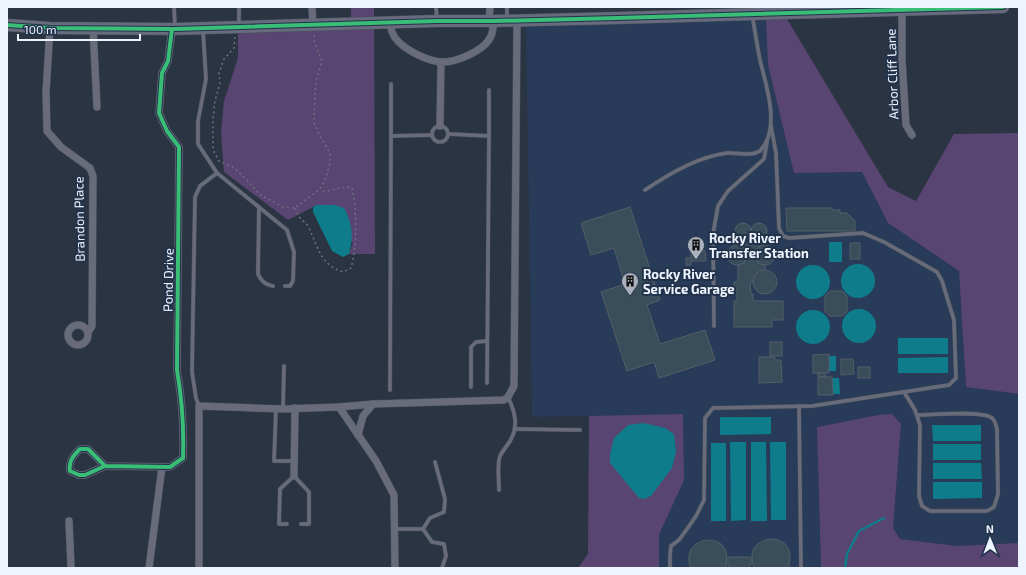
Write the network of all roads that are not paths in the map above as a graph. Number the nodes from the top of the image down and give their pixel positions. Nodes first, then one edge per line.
1 (174, 7) edge
2 (239, 7) edge
3 (312, 7) edge
4 (436, 7) edge
5 (490, 7) edge
6 (507, 7) edge
7 (1003, 7) edge
8 (902, 10) junction
9 (752, 14) junction
10 (438, 21) junction
11 (491, 21) junction
12 (512, 21) junction
13 (390, 23) junction
14 (7, 24) edge
15 (50, 28) junction
16 (93, 28) junction
17 (203, 28) junction
18 (174, 29) junction
19 (313, 30) junction
20 (237, 32) junction
21 (441, 62) junction
22 (391, 84) dead end
23 (489, 90) dead end
24 (97, 107) dead end
25 (440, 126) junction
26 (771, 126) junction
27 (449, 134) junction
28 (432, 135) junction
29 (912, 135) dead end
30 (390, 136) junction
31 (489, 136) junction
32 (767, 141) junction
33 (216, 173) junction
34 (645, 190) dead end
35 (259, 207) junction
36 (273, 286) dead end
37 (285, 286) dead end
38 (714, 326) dead end
39 (88, 332) dead end
40 (487, 341) junction
41 (284, 366) dead end
42 (487, 383) dead end
43 (471, 387) dead end
44 (390, 390) dead end
45 (904, 392) junction
46 (508, 397) junction
47 (373, 404) junction
48 (198, 406) junction
49 (799, 406) junction
50 (339, 407) junction
51 (295, 408) junction
52 (280, 409) junction
53 (917, 415) junction
54 (515, 429) junction
55 (580, 430) dead end
56 (358, 435) junction
57 (295, 461) junction
58 (435, 462) dead end
59 (105, 466) junction
60 (162, 467) junction
61 (294, 476) junction
62 (499, 490) dead end
63 (69, 521) dead end
64 (287, 524) dead end
65 (301, 524) dead end
66 (394, 529) junction
67 (423, 529) junction
68 (71, 568) edge
69 (149, 568) edge
70 (199, 568) edge
71 (395, 568) edge
72 (442, 568) edge
73 (670, 568) edge
74 (801, 568) edge

1 - 18 lane
2 - 20 lane
3 - 19 street
4 - 10 lane
5 - 11 street
6 - 12 lane
7 - 8 main road
8 - 9 main road
8 - 29 street, Arbor Cliff Lane
9 - 12 main road
9 - 26 lane
10 - 11 main road
10 - 13 main road
11 - 12 main road
11 - 21 street
12 - 46 street
13 - 19 main road
13 - 21 street
14 - 15 main road
15 - 16 main road
15 - 39 street, Brandon Place
16 - 18 main road
16 - 24 street
17 - 18 main road
17 - 20 main road
17 - 33 lane
18 - 60 street, Pond Drive
19 - 20 main road
21 - 25 street
22 - 30 lane
23 - 31 lane
25 - 27 lane
25 - 28 lane
26 - 32 lane
26 - 45 lane
27 - 28 lane
27 - 31 lane
28 - 30 lane
30 - 44 lane
31 - 40 lane
32 - 34 lane
32 - 38 lane
33 - 35 lane
33 - 48 lane
35 - 36 lane
35 - 37 lane
40 - 42 lane
40 - 43 lane
41 - 52 lane
45 - 49 lane
45 - 53 lane
46 - 47 street
46 - 54 lane
47 - 50 street
47 - 56 street
48 - 52 street
48 - 70 street
49 - 73 lane
49 - 74 lane
50 - 51 street
50 - 56 street
51 - 52 street
51 - 57 street
52 - 57 lane
53 - 53 lane
54 - 55 lane
54 - 62 lane
56 - 66 street
57 - 61 street
58 - 67 lane
59 - 59 street, Pond Drive
59 - 60 street, Pond Drive
60 - 69 street
61 - 64 lane
61 - 65 lane
63 - 68 street
66 - 67 lane
66 - 71 street
67 - 72 lane

